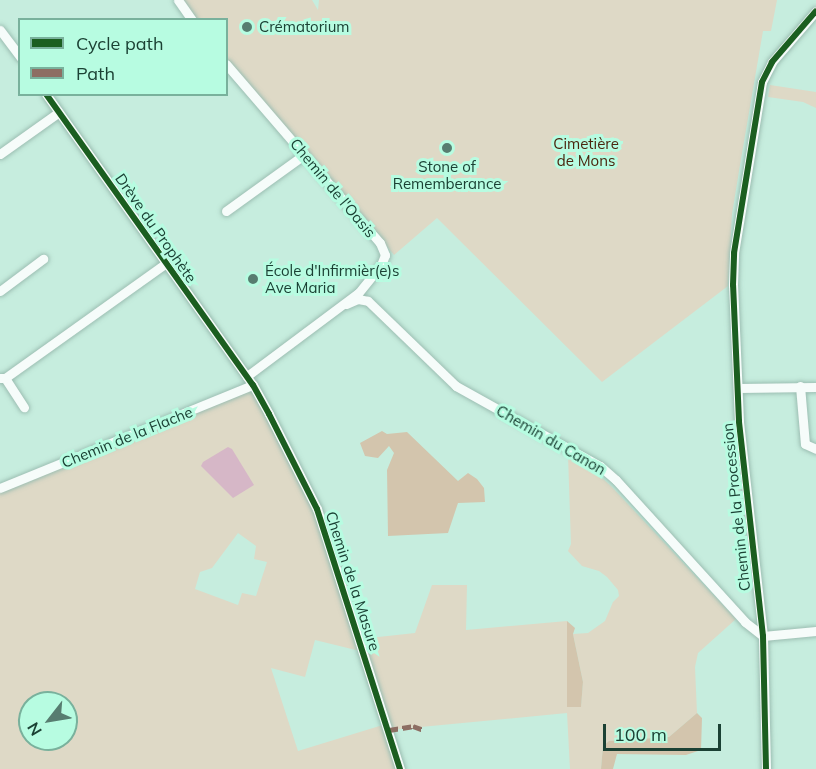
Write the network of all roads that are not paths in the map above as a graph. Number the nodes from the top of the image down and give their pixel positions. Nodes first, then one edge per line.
1 (178, 0) edge
2 (816, 11) edge
3 (191, 18) edge
4 (0, 30) edge
5 (18, 54) edge
6 (228, 66) edge
7 (47, 96) edge
8 (59, 112) junction
9 (0, 154) edge
10 (305, 154) junction
11 (225, 211) dead end
12 (43, 259) dead end
13 (166, 263) junction
14 (0, 291) edge
15 (346, 304) junction
16 (247, 376) junction
17 (2, 378) edge
18 (253, 385) junction
19 (800, 386) junction
20 (816, 387) edge
21 (738, 388) junction
22 (24, 407) dead end
23 (816, 449) edge
24 (0, 488) edge
25 (816, 631) edge
26 (763, 636) junction
27 (400, 769) edge
28 (766, 769) edge

1 - 3 street
2 - 21 street, Chemin de la Procession
4 - 5 street
6 - 10 street, Chemin de l'Oasis
7 - 8 street, Drève du Prophète
8 - 9 street
8 - 13 street, Drève du Prophète
10 - 11 street
10 - 15 street, Chemin de l'Oasis
12 - 14 street
13 - 16 street, Drève du Prophète
13 - 17 street
15 - 16 street, Chemin de l'Oasis
15 - 26 street, Chemin du Canon
16 - 18 street, Chemin de la Masure
17 - 22 street
18 - 24 street, Chemin de la Flache
18 - 27 street, Chemin de la Masure
19 - 20 street
19 - 21 street
19 - 23 street
21 - 26 street, Chemin de la Procession
25 - 26 street
26 - 28 street, Chemin de la Procession

